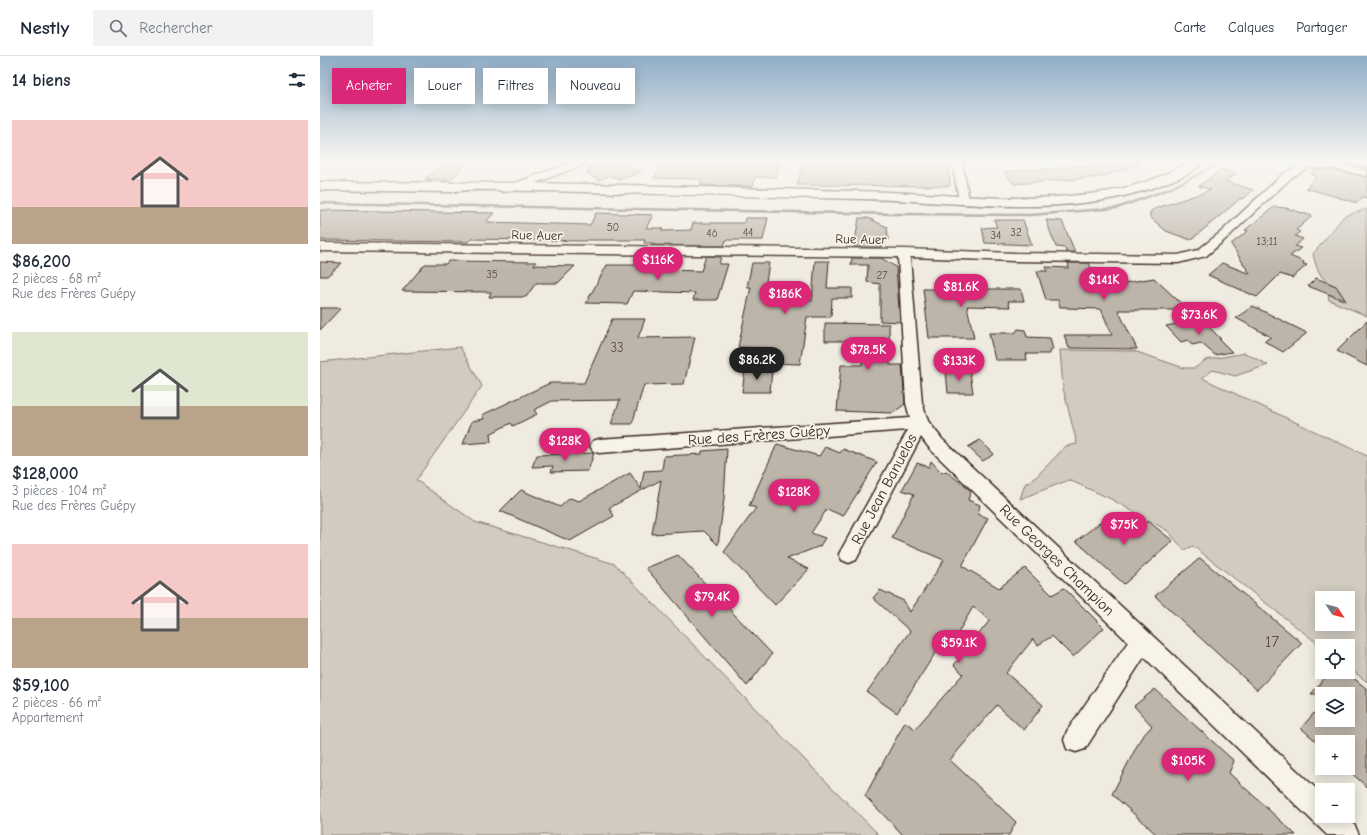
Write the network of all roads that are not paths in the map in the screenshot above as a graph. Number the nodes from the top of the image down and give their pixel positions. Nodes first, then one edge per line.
1 (934, 198) edge
2 (1086, 198) edge
3 (1263, 198) edge
4 (964, 200) joint
5 (320, 247) edge
6 (904, 253) junction
7 (920, 423) junction
8 (599, 446) dead end
9 (849, 554) dead end
10 (1142, 641) junction
11 (1076, 740) dead end
12 (1315, 805) edge
13 (1333, 823) edge
14 (1346, 835) edge

1 - 4 main road
2 - 4 main road
3 - 6 street, Rue Auer
5 - 6 street, Rue Auer
6 - 7 street, Rue Georges Champion
7 - 8 street, Rue des Frères Guépy
7 - 9 street, Rue Jean Banuelos
7 - 10 street, Rue Georges Champion
10 - 11 street
10 - 12 street, Rue Georges Champion
13 - 14 street

